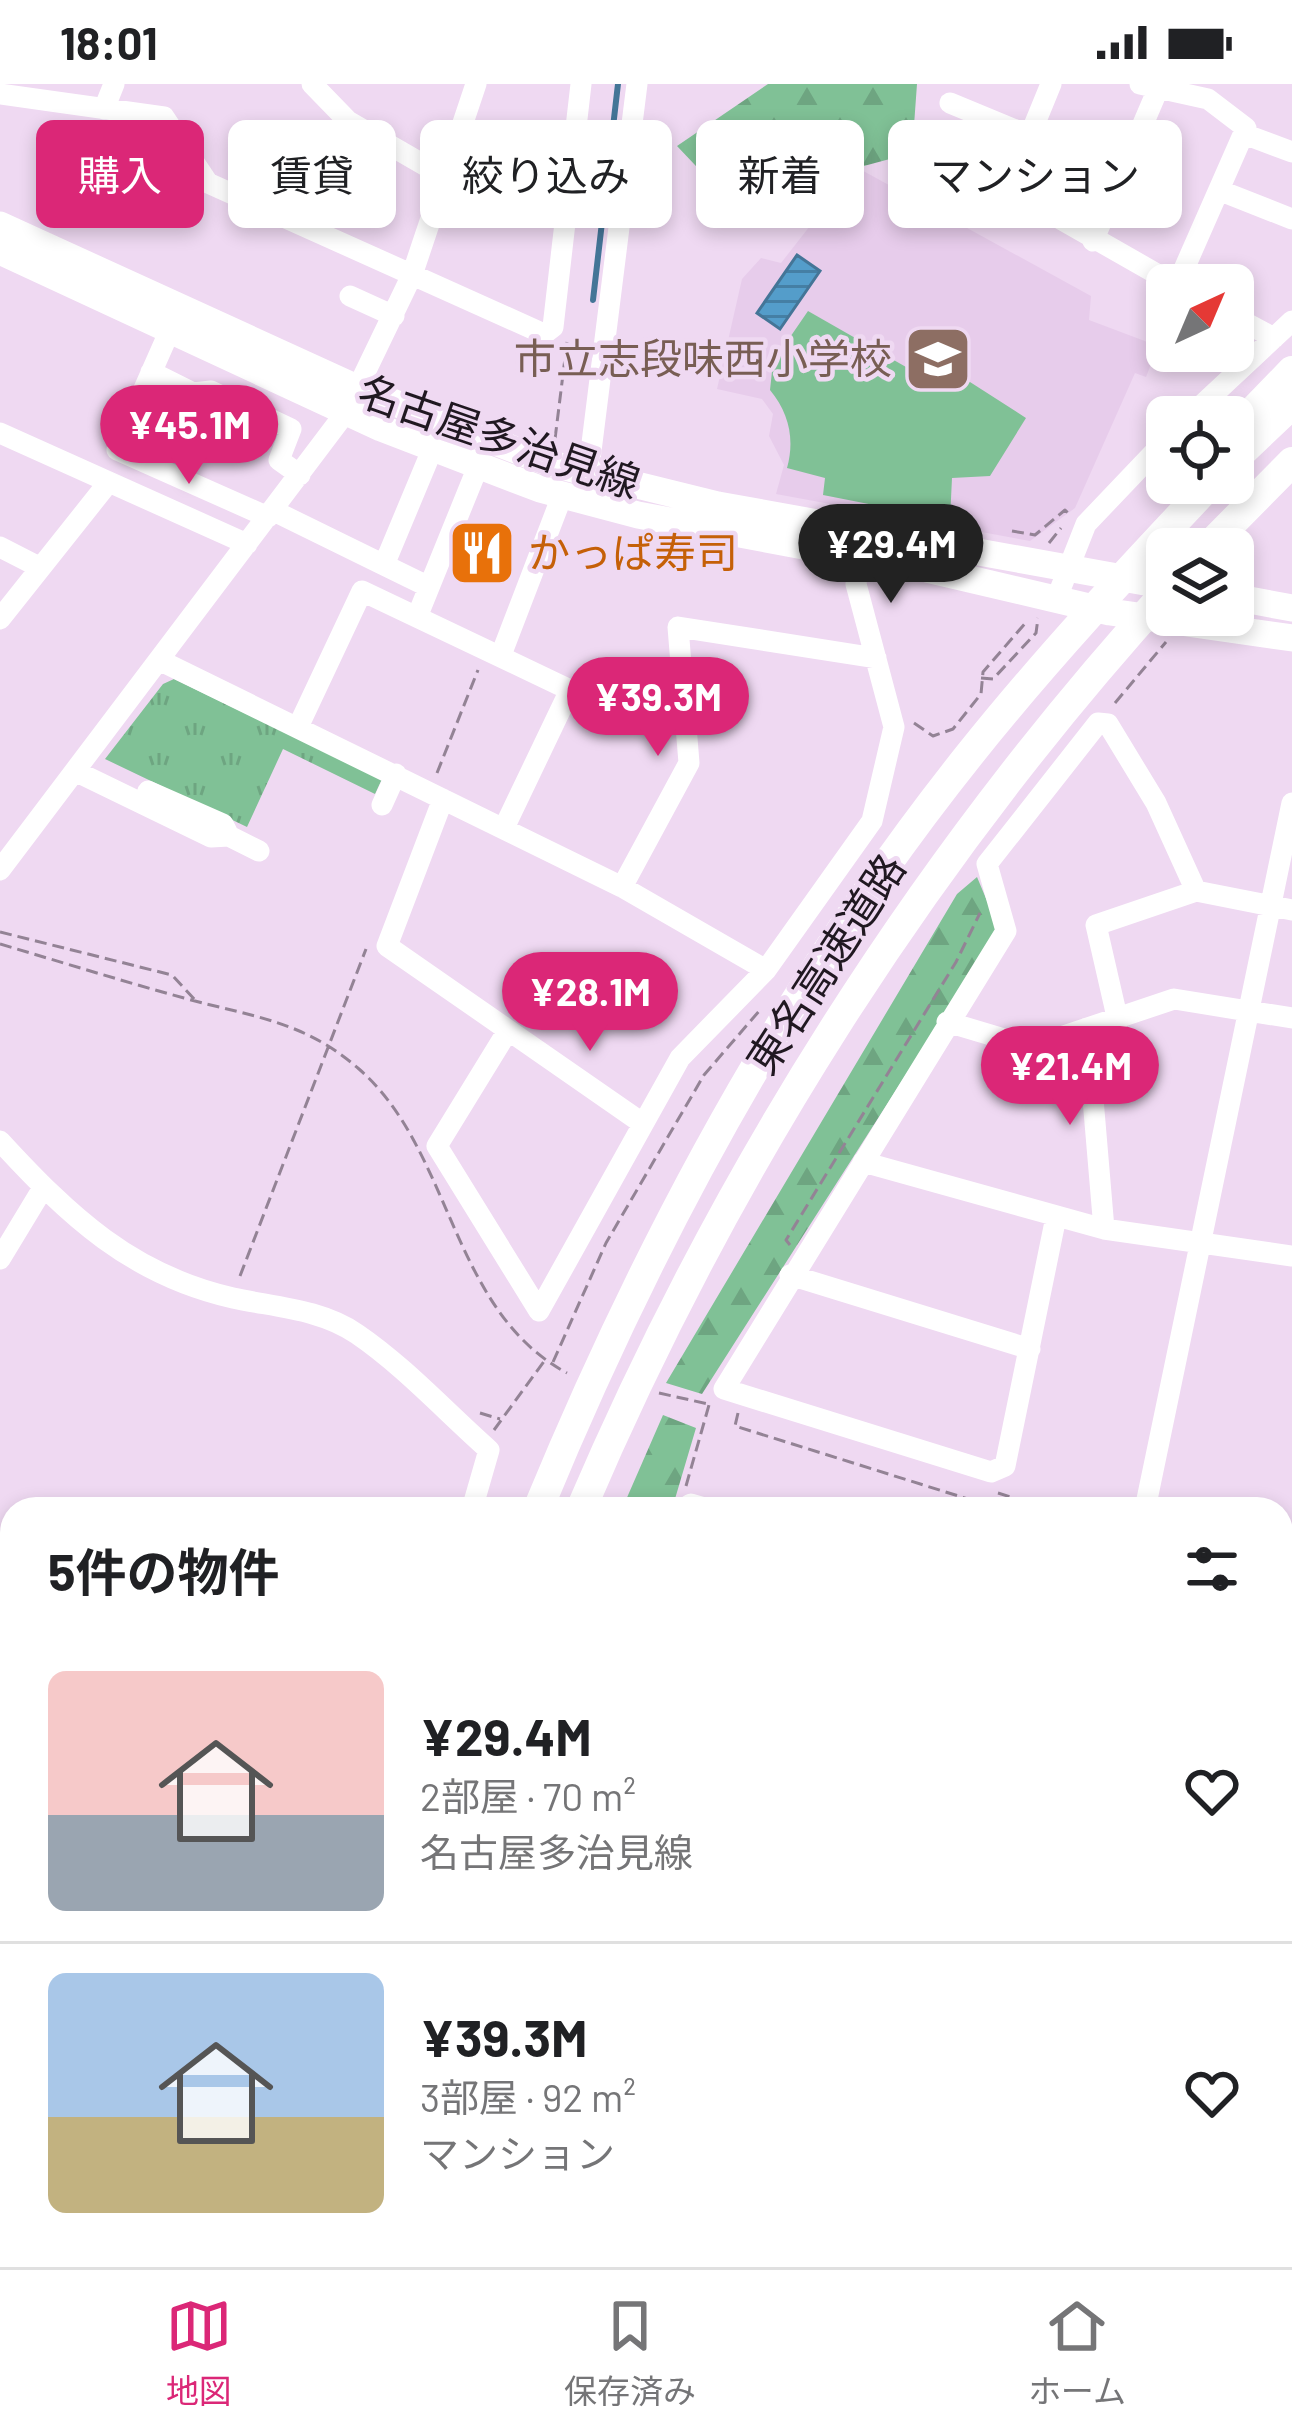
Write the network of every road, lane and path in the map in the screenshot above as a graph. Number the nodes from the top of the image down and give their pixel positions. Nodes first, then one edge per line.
1 (114, 84) edge
2 (312, 84) edge
3 (476, 84) edge
4 (580, 84) edge
5 (637, 84) edge
6 (1051, 84) edge
7 (1149, 87) edge
8 (0, 94) edge
9 (950, 103) dead end
10 (104, 109) junction
11 (464, 120) edge
12 (991, 120) edge
13 (1036, 120) edge
14 (1244, 134) junction
15 (1292, 152) edge
16 (420, 163) edge
17 (1221, 191) junction
18 (1292, 219) edge
19 (0, 225) edge
20 (428, 228) edge
21 (1072, 228) edge
22 (1093, 241) junction
23 (0, 250) edge
24 (1186, 264) edge
25 (1146, 269) edge
26 (412, 275) junction
27 (350, 296) dead end
28 (394, 316) junction
29 (1292, 321) edge
30 (1254, 327) edge
31 (170, 330) junction
32 (1274, 338) junction
33 (1292, 371) edge
34 (151, 373) junction
35 (264, 374) junction
36 (1212, 396) edge
37 (353, 401) junction
38 (1292, 404) edge
39 (248, 408) junction
40 (1254, 410) edge
41 (0, 434) edge
42 (1254, 440) edge
43 (432, 450) junction
44 (1146, 461) edge
45 (1292, 462) edge
46 (477, 469) junction
47 (588, 475) junction
48 (300, 476) junction
49 (108, 483) junction
50 (562, 496) junction
51 (1188, 504) edge
52 (271, 514) junction
53 (1161, 528) edge
54 (1227, 528) edge
55 (1050, 536) dead end
56 (1146, 542) edge
57 (247, 544) junction
58 (0, 547) edge
59 (859, 557) junction
60 (1008, 557) junction
61 (384, 565) junction
62 (39, 566) junction
63 (1069, 568) junction
64 (1146, 584) edge
65 (430, 587) junction
66 (1044, 597) junction
67 (1254, 601) edge
68 (1292, 608) edge
69 (1146, 614) edge
70 (417, 616) junction
71 (1146, 617) edge
72 (0, 619) edge
73 (1036, 633) dead end
74 (1254, 633) edge
75 (1171, 636) edge
76 (1292, 638) edge
77 (501, 655) junction
78 (876, 658) junction
79 (158, 660) junction
80 (981, 678) junction
81 (904, 715) dead end
82 (1098, 723) junction
83 (298, 728) junction
84 (79, 766) junction
85 (396, 774) junction
86 (443, 799) junction
87 (1292, 803) edge
88 (382, 805) dead end
89 (504, 828) junction
90 (259, 851) dead end
91 (0, 870) edge
92 (622, 886) junction
93 (1196, 891) junction
94 (997, 903) junction
95 (1281, 908) edge
96 (0, 932) edge
97 (0, 944) edge
98 (766, 970) junction
99 (196, 1001) junction
100 (1248, 1014) junction
101 (1292, 1018) edge
102 (1118, 1021) junction
103 (947, 1022) junction
104 (1088, 1028) junction
105 (507, 1032) junction
106 (642, 1123) junction
107 (0, 1141) edge
108 (863, 1162) junction
109 (43, 1188) junction
110 (1056, 1217) junction
111 (1104, 1229) junction
112 (1198, 1245) junction
113 (1292, 1256) edge
114 (0, 1259) edge
115 (795, 1267) junction
116 (1030, 1349) junction
117 (535, 1351) dead end
118 (546, 1359) dead end
119 (709, 1405) dead end
120 (738, 1411) dead end
121 (488, 1444) junction
122 (475, 1497) edge
123 (543, 1497) edge
124 (586, 1497) edge
125 (687, 1497) edge
126 (962, 1497) edge
127 (1146, 1497) edge

1 - 10 street
2 - 16 street
3 - 11 street
4 - 26 street
5 - 47 street
6 - 13 street
7 - 14 street
7 - 22 street
8 - 10 street
9 - 12 street
10 - 26 street
14 - 15 street
14 - 17 street
17 - 18 street
17 - 24 street
19 - 37 main road, 名古屋多治見線
20 - 26 street
21 - 22 street
22 - 25 street
23 - 31 main road, 名古屋多治見線
26 - 28 street
27 - 28 street
28 - 37 street
29 - 32 street
30 - 32 street
31 - 34 street
31 - 35 main road, 名古屋多治見線
32 - 36 street
33 - 40 highway
34 - 39 street
34 - 52 street
35 - 37 main road, 名古屋多治見線
35 - 39 street
37 - 43 main road, 名古屋多治見線
37 - 47 main road, 名古屋多治見線
37 - 48 street
38 - 42 highway
39 - 48 street
41 - 49 street
43 - 46 main road, 名古屋多治見線
43 - 61 street
44 - 63 street
45 - 54 highway
46 - 50 main road, 名古屋多治見線
46 - 65 street
47 - 60 main road, 名古屋多治見線
48 - 52 street
49 - 57 street
49 - 62 street
50 - 59 main road, 名古屋多治見線
50 - 77 street
51 - 53 highway
52 - 57 street
52 - 61 street
55 - 60 path
56 - 123 highway, 東名高速道路
57 - 79 street
58 - 62 street
59 - 66 main road, 名古屋多治見線
59 - 78 street
60 - 63 main road, 名古屋多治見線
61 - 65 street
62 - 72 street
63 - 64 main road, 名古屋多治見線
63 - 66 street
65 - 70 street
66 - 71 main road, 名古屋多治見線
66 - 80 path
67 - 68 main road
69 - 124 highway, 東名高速道路
70 - 77 street
70 - 83 street
73 - 80 path
74 - 76 main road, 名古屋多治見線
75 - 82 path
77 - 89 street
78 - 92 street
78 - 98 street
79 - 83 street
79 - 84 street
80 - 81 path
82 - 93 street
82 - 94 street
83 - 85 street
84 - 90 street
84 - 91 street
85 - 86 street
85 - 88 street
86 - 89 street
86 - 105 street
87 - 95 street
89 - 92 street
92 - 98 street
93 - 95 street
93 - 102 street
94 - 103 street
94 - 115 path
95 - 100 street
96 - 99 path
97 - 99 path
98 - 106 street
99 - 117 path
100 - 101 street
100 - 102 street
100 - 112 street
102 - 104 street
103 - 104 street
103 - 108 street
104 - 111 street
105 - 106 street
105 - 106 street
107 - 109 street
108 - 110 street
108 - 115 street
109 - 114 street
109 - 121 street
110 - 111 street
110 - 116 street
111 - 112 street
112 - 113 street
112 - 127 street
115 - 116 street
115 - 116 street
118 - 121 path
119 - 125 path
120 - 126 path
121 - 122 street

